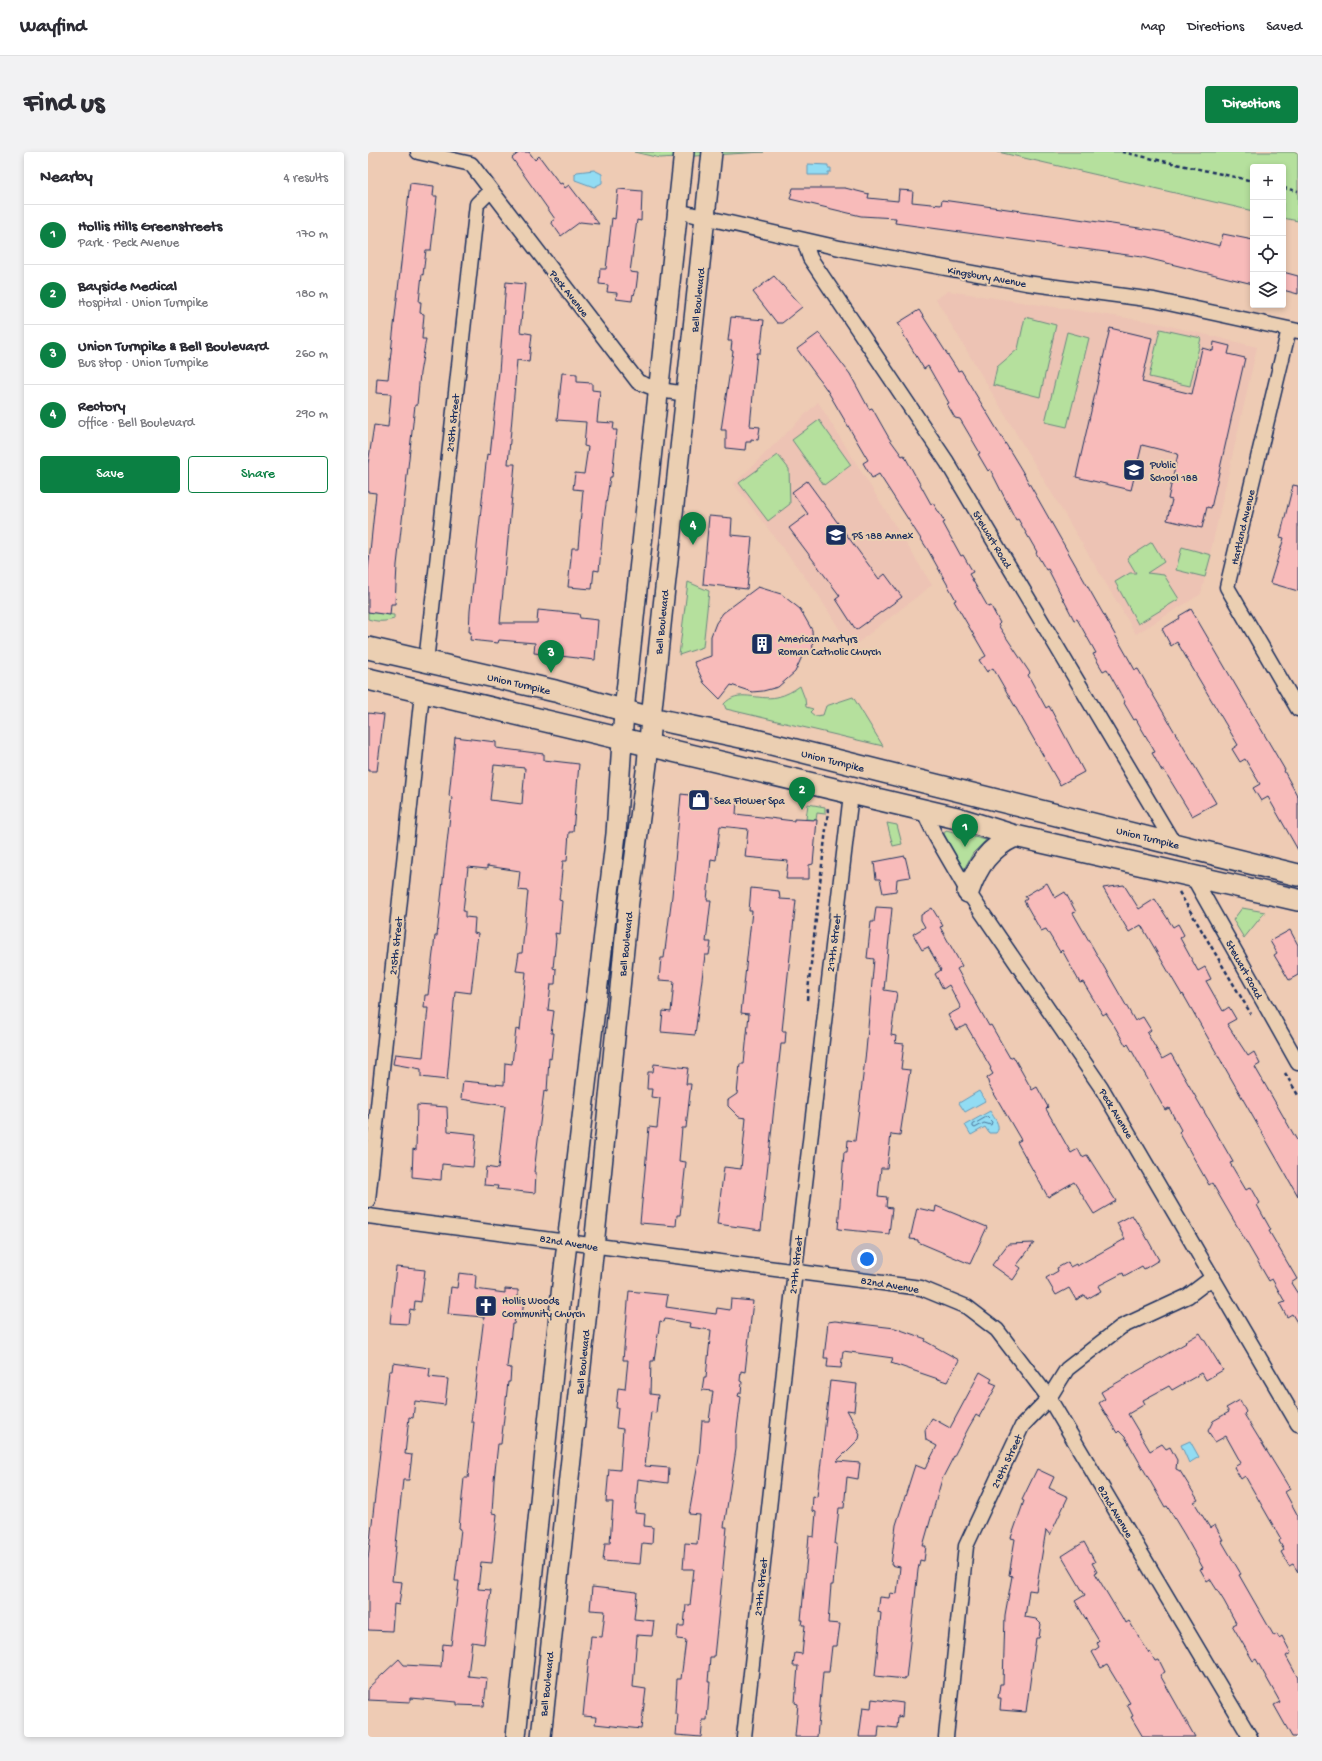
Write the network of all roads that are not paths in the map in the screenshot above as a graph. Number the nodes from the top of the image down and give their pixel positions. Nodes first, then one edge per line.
1 (418, 152) edge
2 (684, 152) edge
3 (712, 152) edge
4 (491, 190) junction
5 (677, 211) junction
6 (705, 217) junction
7 (804, 240) junction
8 (1293, 330) edge
9 (659, 390) junction
10 (687, 394) junction
11 (368, 648) edge
12 (426, 662) junction
13 (368, 679) edge
14 (422, 693) junction
15 (1298, 709) edge
16 (624, 711) junction
17 (651, 718) junction
18 (622, 740) junction
19 (649, 747) junction
20 (850, 794) junction
21 (923, 810) junction
22 (1015, 836) junction
23 (1174, 844) junction
24 (1192, 875) junction
25 (1298, 875) edge
26 (968, 892) junction
27 (1298, 900) edge
28 (1298, 1063) edge
29 (368, 1200) edge
30 (368, 1216) edge
31 (567, 1241) junction
32 (594, 1246) junction
33 (795, 1271) junction
34 (1213, 1277) junction
35 (1049, 1398) junction
36 (1297, 1420) edge
37 (516, 1737) edge
38 (541, 1737) edge
39 (744, 1737) edge
40 (946, 1737) edge
41 (1250, 1737) edge

1 - 4 street, Peck Avenue
2 - 5 street, Bell Boulevard
3 - 6 street, Bell Boulevard
4 - 9 street, Peck Avenue
4 - 12 street, 215th Street
5 - 6 street, Kingsbury Avenue
5 - 9 street, Bell Boulevard
6 - 7 street, Kingsbury Avenue
6 - 10 street, Bell Boulevard
7 - 8 street, Kingsbury Avenue
7 - 23 street, Stewart Road
8 - 15 street, Hartland Avenue
9 - 10 street, Peck Avenue
9 - 16 street, Bell Boulevard
10 - 17 street, Bell Boulevard
11 - 12 main road, Union Turnpike
12 - 16 main road, Union Turnpike
13 - 14 main road
14 - 18 main road
14 - 29 street, 215th Street
16 - 17 main road, Union Turnpike
16 - 18 street, Bell Boulevard
17 - 19 street, Bell Boulevard
17 - 23 main road, Union Turnpike
18 - 19 main road
18 - 31 street, Bell Boulevard
19 - 20 main road
19 - 32 street, Bell Boulevard
20 - 21 main road
20 - 33 street, 217th Street
21 - 22 main road
21 - 26 street, Peck Avenue
22 - 24 main road
22 - 26 main road
23 - 25 main road, Union Turnpike
24 - 27 main road
24 - 28 street, Stewart Road
26 - 34 street, Peck Avenue
30 - 31 street, 82nd Avenue
31 - 32 street, 82nd Avenue
31 - 37 street, Bell Boulevard
32 - 33 street, 82nd Avenue
32 - 38 street, Bell Boulevard
33 - 35 street, 82nd Avenue
33 - 39 street, 217th Street
34 - 35 street, 218th Street
34 - 36 street, Peck Avenue
35 - 40 street, 218th Street
35 - 41 street, 82nd Avenue

